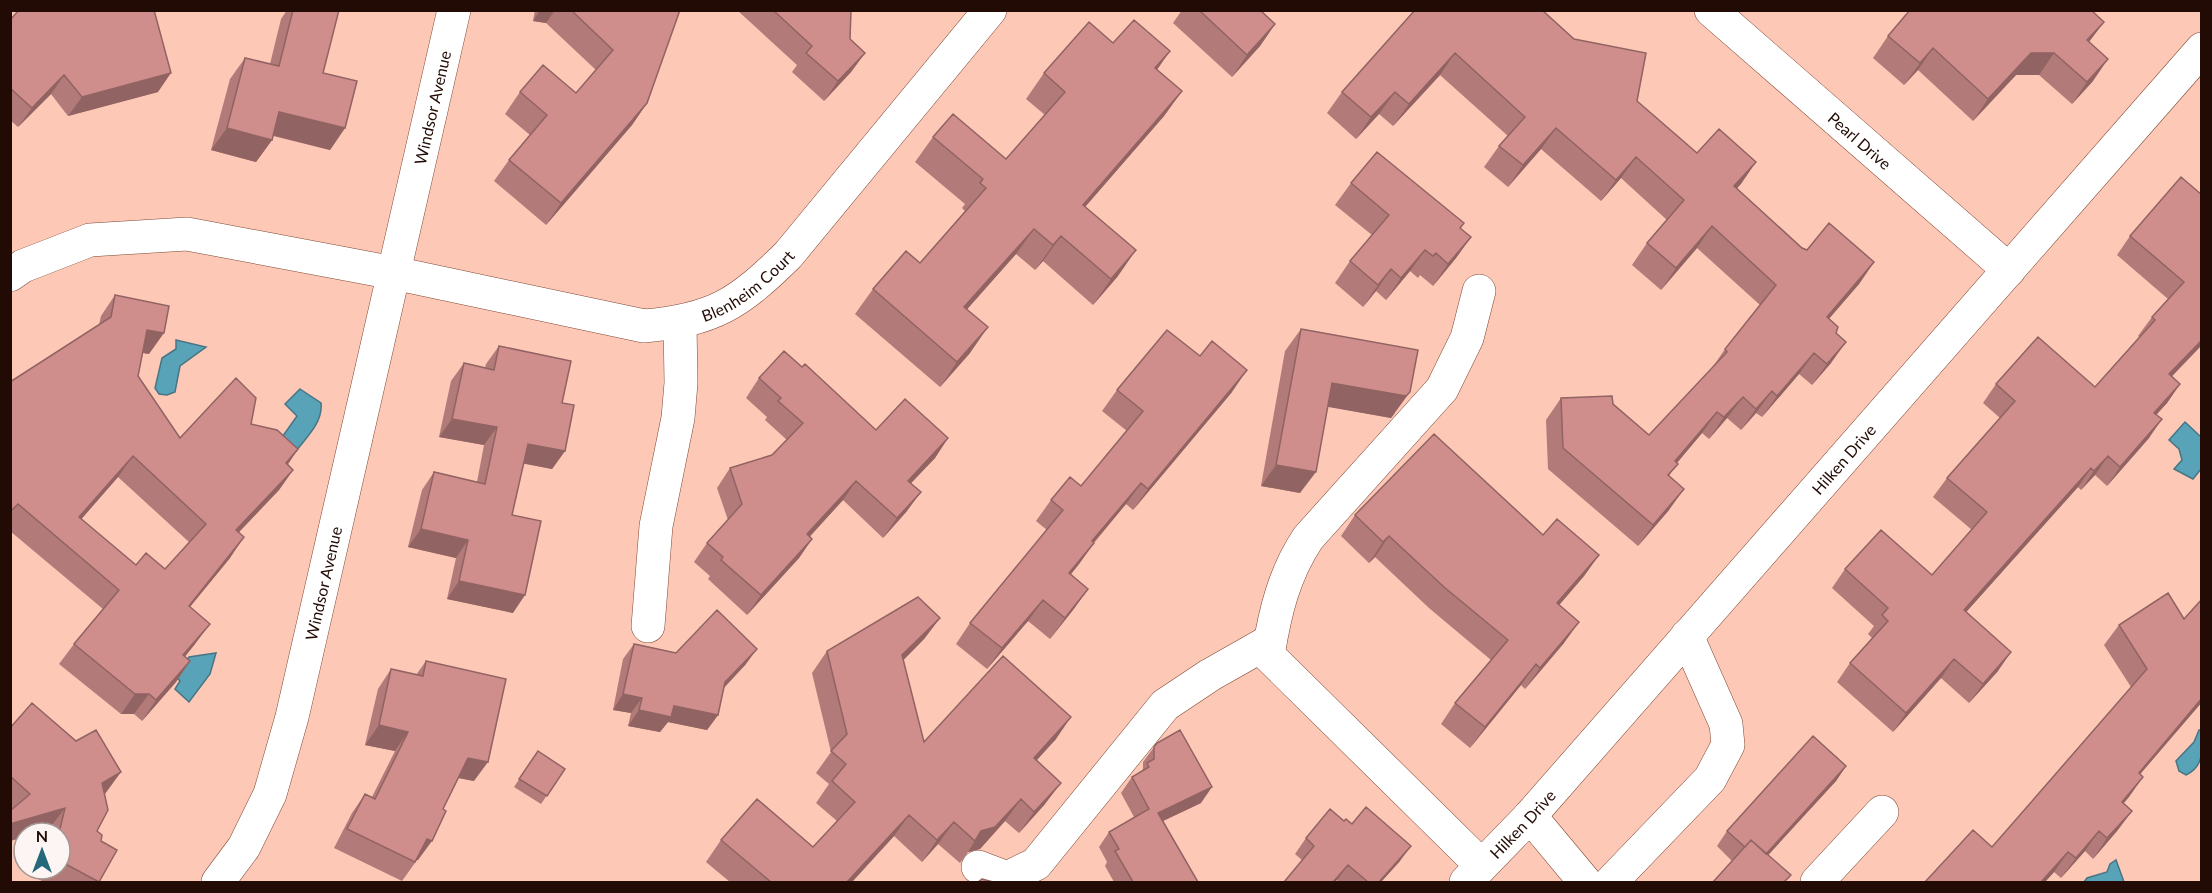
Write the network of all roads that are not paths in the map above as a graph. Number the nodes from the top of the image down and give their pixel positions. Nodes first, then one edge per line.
1 (454, 10) edge
2 (990, 10) edge
3 (1711, 10) edge
4 (2202, 49) edge
5 (2009, 270) junction
6 (394, 273) junction
7 (10, 275) edge
8 (1479, 291) dead end
9 (680, 322) junction
10 (648, 626) dead end
11 (1687, 636) junction
12 (1269, 648) junction
13 (1882, 812) dead end
14 (1530, 816) junction
15 (978, 867) dead end
16 (1473, 874) edge
17 (218, 882) edge
18 (1585, 882) edge
19 (1611, 882) edge
20 (1817, 882) edge

1 - 6 street, Windsor Avenue
2 - 9 street, Blenheim Court
3 - 5 street, Pearl Drive
4 - 5 street, Hilken Drive
5 - 11 street, Hilken Drive
6 - 7 street
6 - 9 street, Blenheim Court
6 - 17 street, Windsor Avenue
8 - 12 street
9 - 10 street
11 - 14 street, Hilken Drive
11 - 19 street
12 - 15 street
12 - 16 street, Hilken Drive
13 - 20 street
14 - 16 street, Hilken Drive
14 - 18 street

